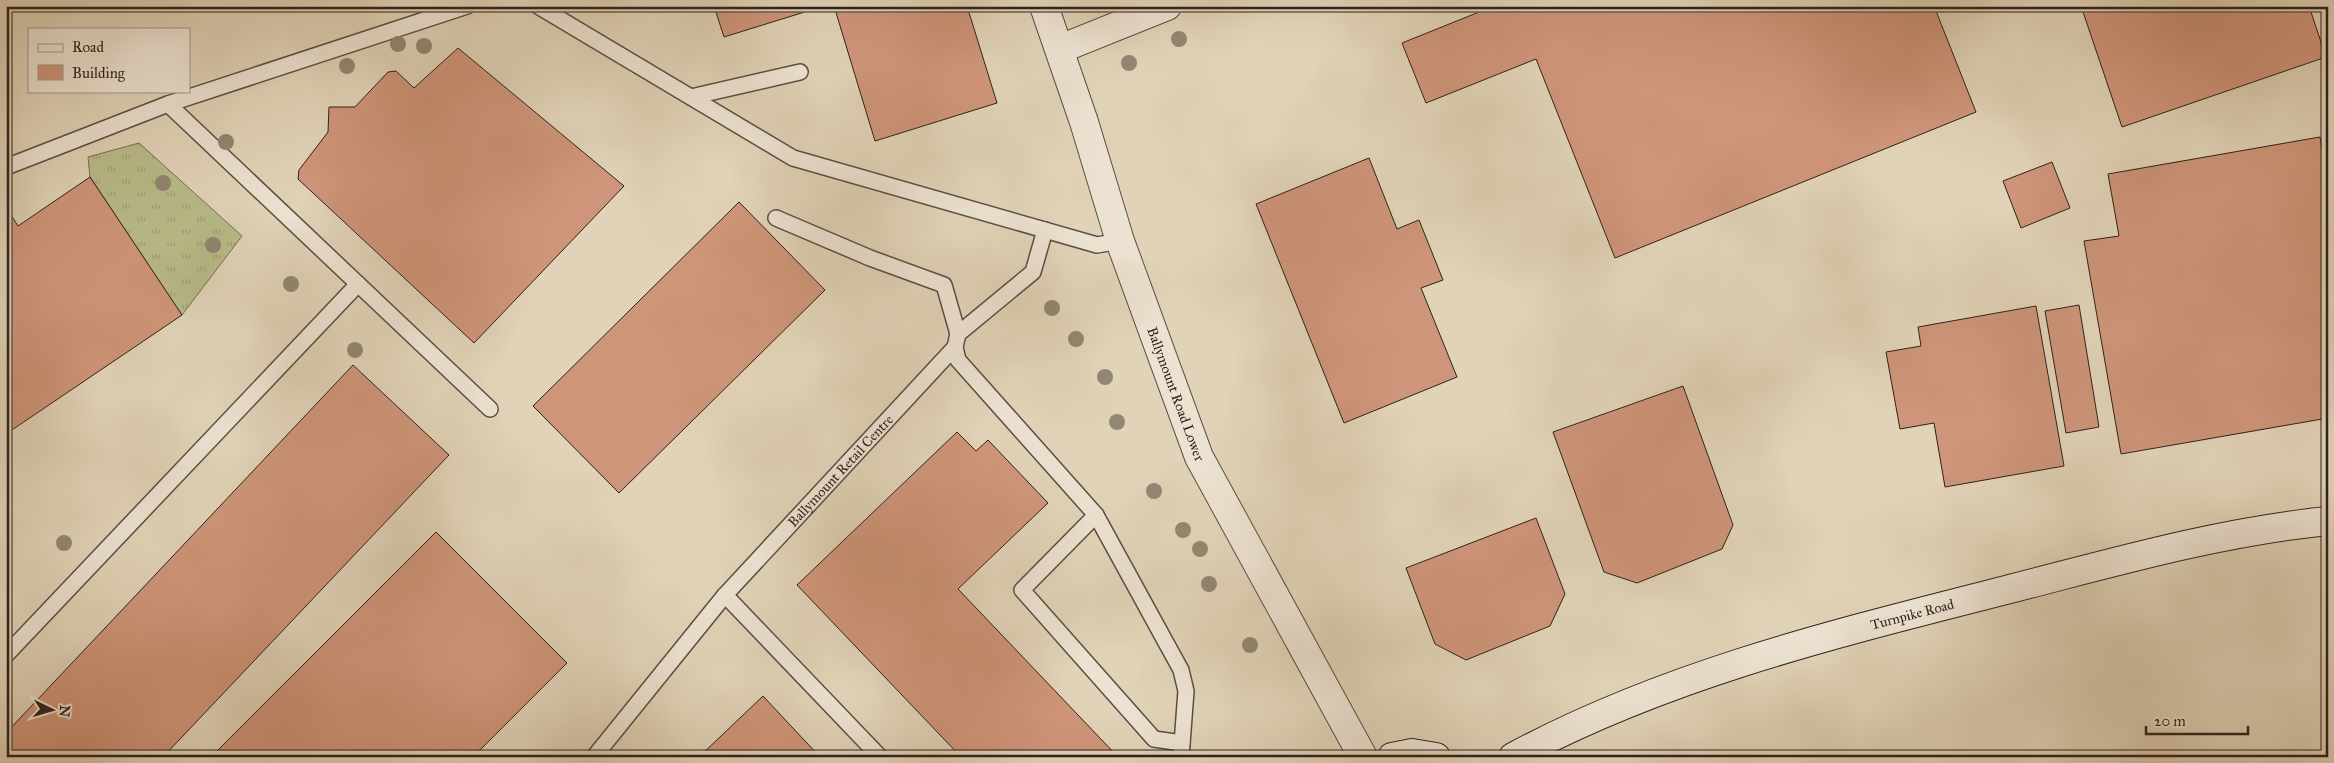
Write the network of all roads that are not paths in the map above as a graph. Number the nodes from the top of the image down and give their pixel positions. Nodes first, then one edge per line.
1 (467, 6) edge
2 (538, 6) edge
3 (1044, 6) edge
4 (1166, 6) edge
5 (1060, 50) junction
6 (800, 72) dead end
7 (691, 97) junction
8 (168, 104) junction
9 (6, 166) edge
10 (776, 218) dead end
11 (1045, 230) junction
12 (1120, 241) junction
13 (358, 284) junction
14 (957, 341) junction
15 (490, 409) dead end
16 (1096, 515) junction
17 (2328, 521) edge
18 (725, 595) junction
19 (6, 655) edge
20 (1181, 750) edge
21 (594, 757) edge
22 (880, 757) edge
23 (1362, 757) edge
24 (1392, 757) edge
25 (1436, 757) edge
26 (1513, 757) edge

1 - 8 lane
2 - 7 lane
3 - 5 street, Ballymount Road Lower
4 - 5 street
5 - 12 street, Ballymount Road Lower
6 - 7 lane
7 - 11 lane
8 - 9 lane
8 - 13 lane
10 - 14 lane
11 - 12 lane
11 - 14 lane, Ballymount Retail Centre
12 - 23 street, Ballymount Road Lower
13 - 15 lane
13 - 19 lane
14 - 16 lane
14 - 18 lane, Ballymount Retail Centre
16 - 20 lane
16 - 20 lane
17 - 26 street, Turnpike Road
18 - 21 lane, Ballymount Retail Centre
18 - 22 lane
24 - 25 street

